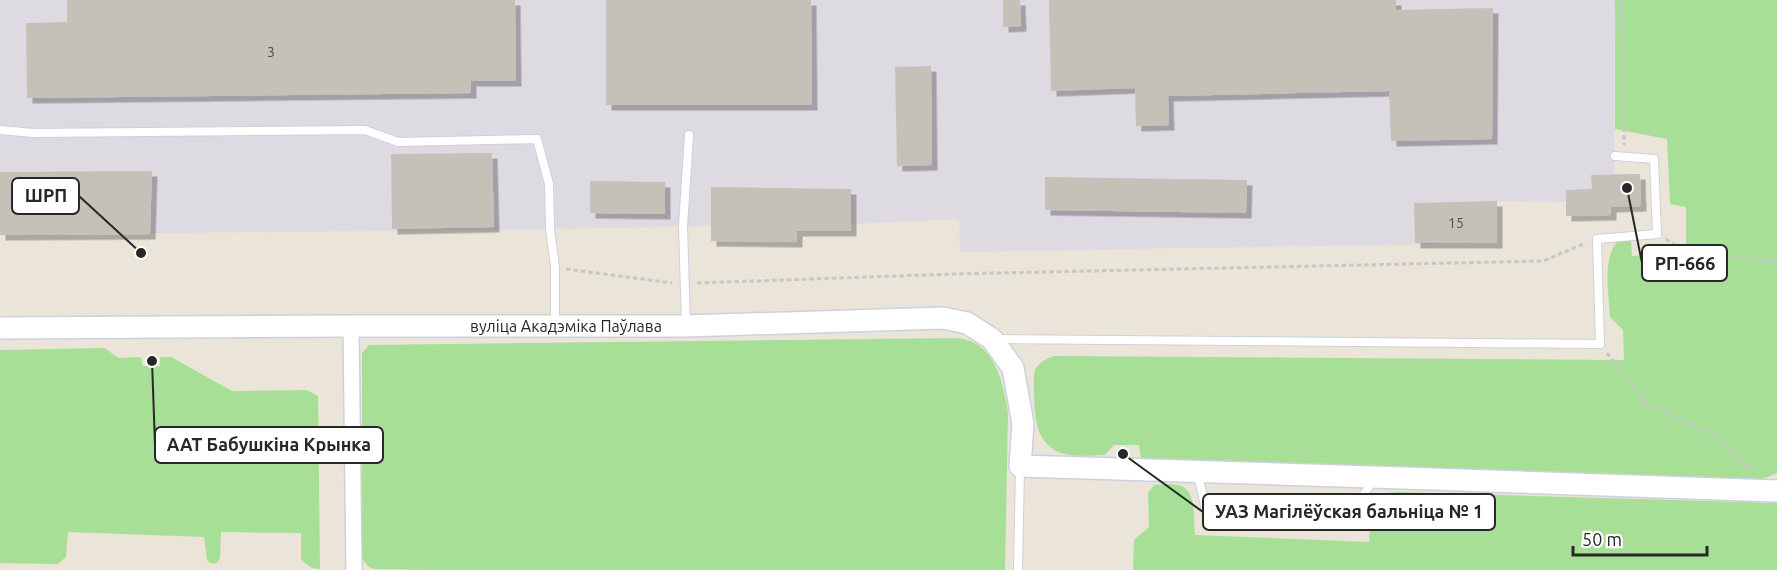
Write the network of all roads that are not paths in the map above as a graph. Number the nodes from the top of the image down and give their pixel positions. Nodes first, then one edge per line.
1 (0, 130) edge
2 (688, 135) dead end
3 (1615, 156) dead end
4 (351, 326) junction
5 (555, 326) junction
6 (686, 326) junction
7 (0, 328) edge
8 (992, 339) junction
9 (1020, 466) junction
10 (1196, 470) junction
11 (1374, 478) junction
12 (1775, 491) edge
13 (354, 570) edge
14 (1018, 570) edge

1 - 5 lane
2 - 6 lane
3 - 8 lane
4 - 5 main road, вуліца Акадэміка Паўлава
4 - 7 main road, вуліца Акадэміка Паўлава
4 - 13 street
5 - 6 main road, вуліца Акадэміка Паўлава
6 - 8 main road, вуліца Акадэміка Паўлава
8 - 9 main road, вуліца Акадэміка Паўлава
9 - 10 main road
9 - 14 lane
10 - 11 main road
10 - 11 lane
11 - 12 main road

